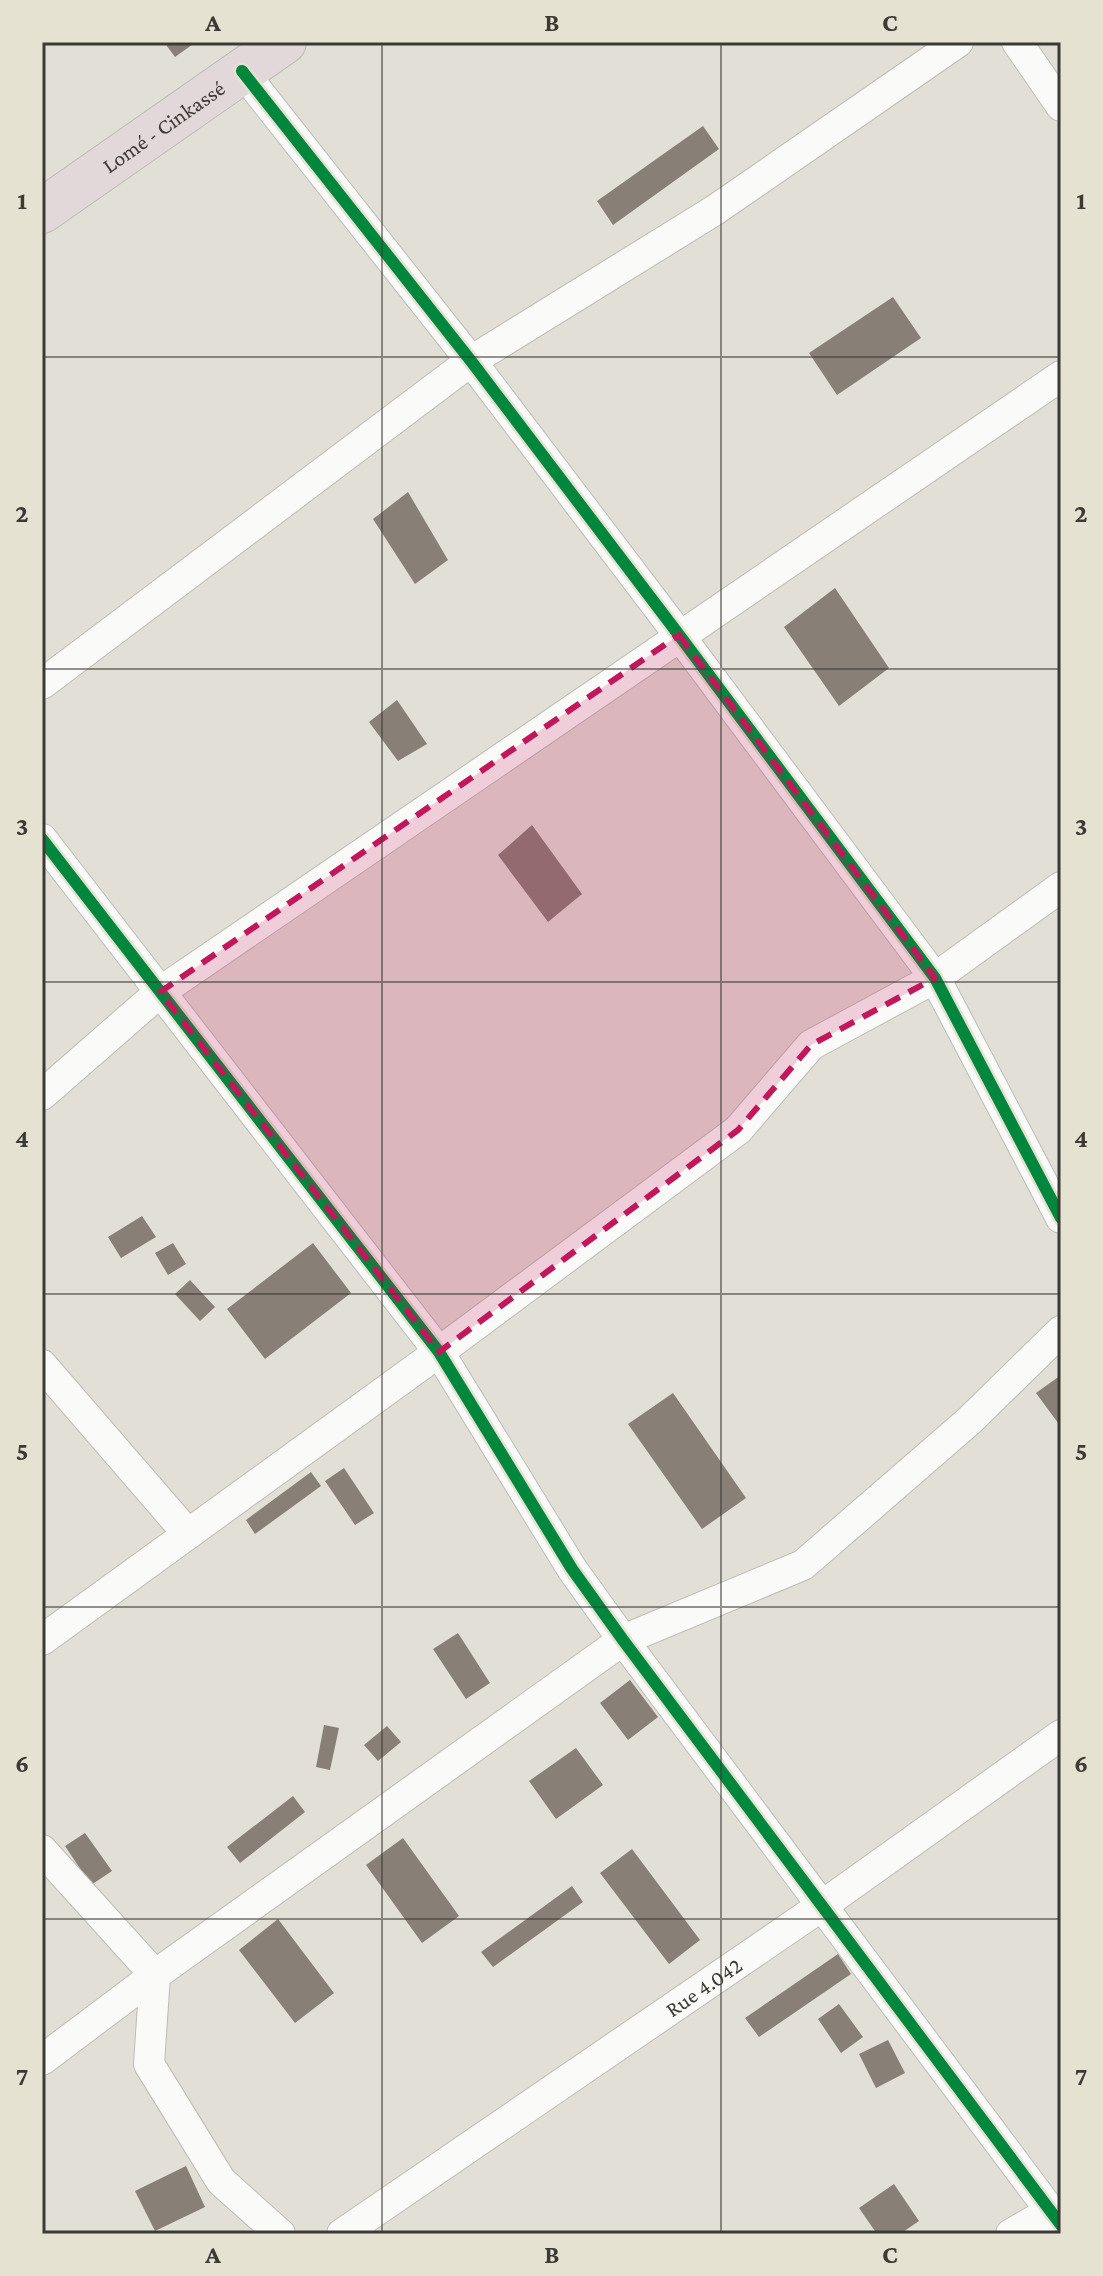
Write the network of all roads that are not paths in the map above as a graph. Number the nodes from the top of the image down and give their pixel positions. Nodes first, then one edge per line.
1 (284, 42) edge
2 (958, 42) edge
3 (1017, 42) edge
4 (242, 71) junction
5 (1061, 106) edge
6 (42, 211) edge
7 (471, 361) junction
8 (1061, 376) edge
9 (679, 635) junction
10 (42, 684) edge
11 (42, 839) edge
12 (1061, 887) edge
13 (935, 978) junction
14 (160, 992) junction
15 (42, 1095) edge
16 (1061, 1218) edge
17 (1061, 1331) edge
18 (439, 1352) junction
19 (42, 1365) edge
20 (188, 1534) junction
21 (42, 1640) edge
22 (623, 1640) junction
23 (1061, 1735) edge
24 (42, 1850) edge
25 (823, 1905) junction
26 (155, 1975) junction
27 (42, 2060) edge
28 (1056, 2218) edge
29 (280, 2234) edge
30 (342, 2234) edge
31 (1011, 2234) edge

1 - 4 highway, Lomé - Cinkassé
2 - 7 street
3 - 5 street
4 - 6 highway, Lomé - Cinkassé
4 - 7 street
7 - 9 street
7 - 10 street
8 - 9 street
9 - 13 street
9 - 14 street
11 - 14 street
12 - 13 street
13 - 16 street
13 - 18 street
14 - 15 street
14 - 18 street
17 - 22 street
18 - 20 street
18 - 22 street
19 - 20 street
20 - 21 street
22 - 25 street
22 - 26 street
23 - 25 street, Rue 4.042
24 - 26 street
25 - 28 street
25 - 30 street, Rue 4.042
26 - 27 street
26 - 29 street
28 - 31 street

